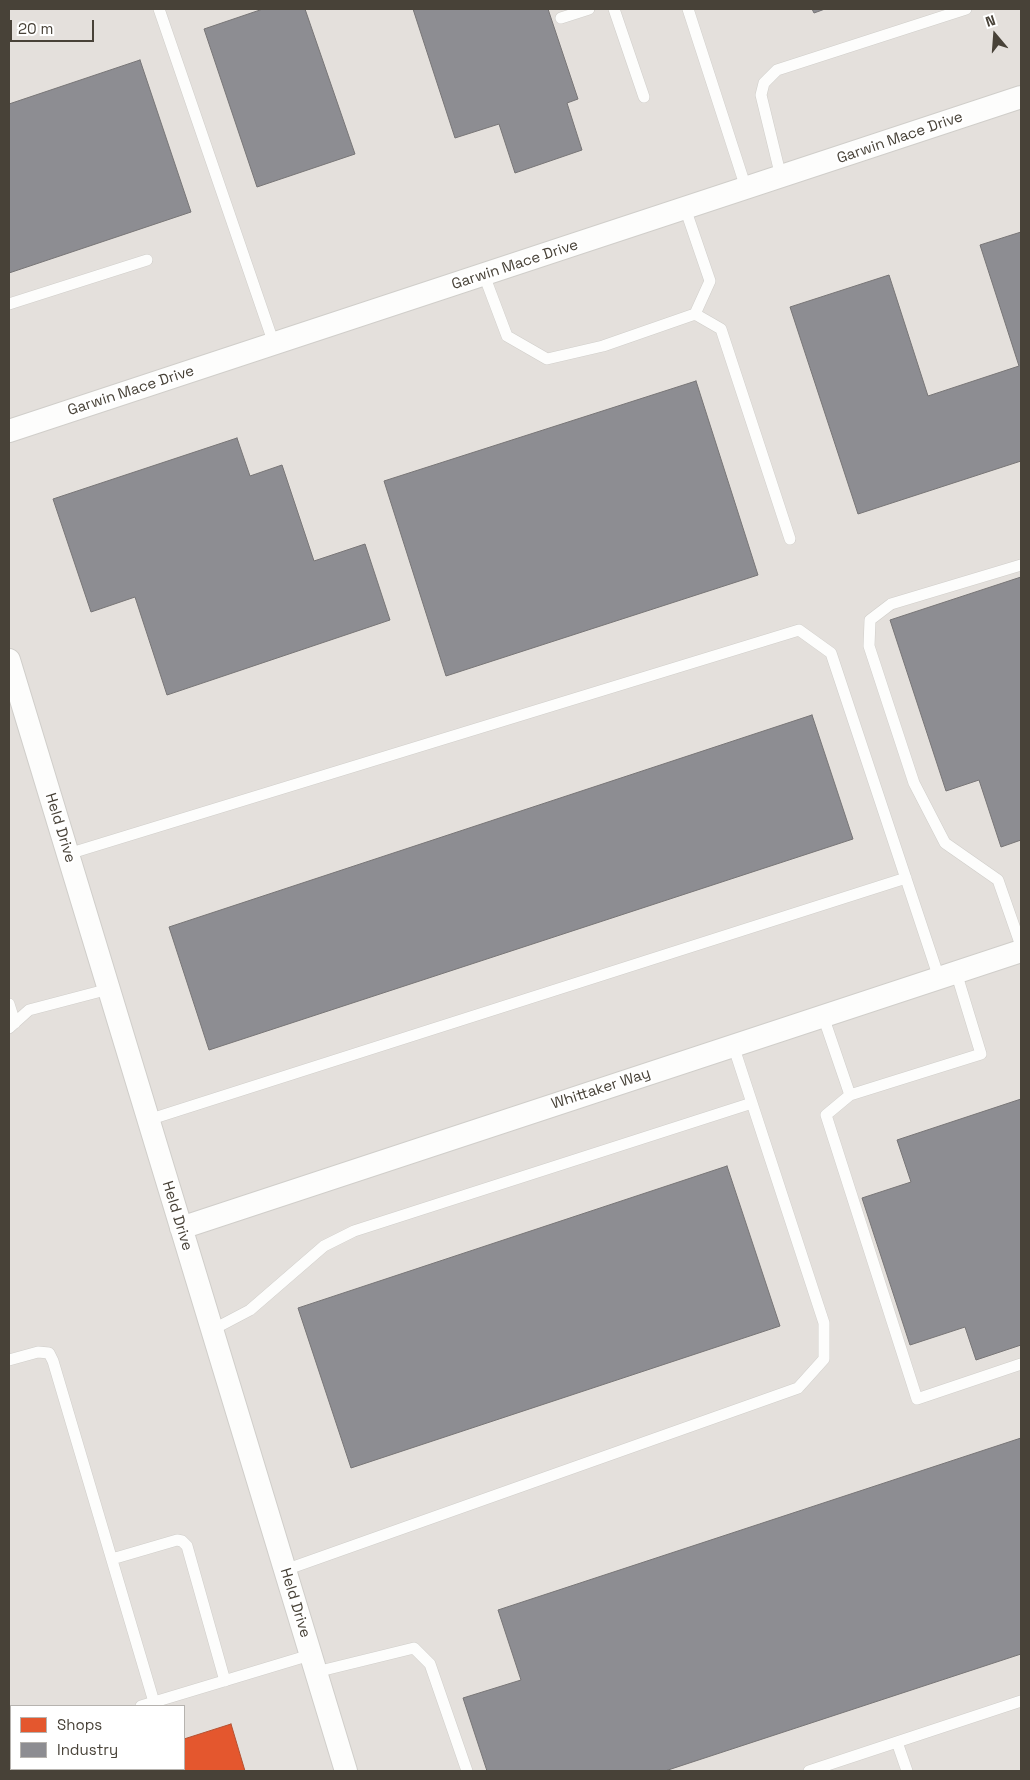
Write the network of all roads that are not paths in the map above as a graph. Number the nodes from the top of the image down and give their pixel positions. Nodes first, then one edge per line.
1 (159, 9) edge
2 (589, 9) edge
3 (614, 9) edge
4 (688, 9) edge
5 (966, 9) edge
6 (562, 18) dead end
7 (644, 97) dead end
8 (1021, 98) edge
9 (780, 177) junction
10 (746, 188) junction
11 (685, 208) junction
12 (147, 260) dead end
13 (484, 275) junction
14 (9, 304) edge
15 (695, 314) junction
16 (274, 344) junction
17 (9, 431) edge
18 (790, 539) dead end
19 (1021, 566) edge
20 (9, 660) edge
21 (68, 854) junction
22 (906, 878) junction
23 (1021, 946) edge
24 (1021, 951) edge
25 (948, 975) junction
26 (109, 989) junction
27 (9, 1004) edge
28 (823, 1016) junction
29 (12, 1026) edge
30 (733, 1046) junction
31 (850, 1095) junction
32 (752, 1103) junction
33 (148, 1120) junction
34 (181, 1228) junction
35 (212, 1330) junction
36 (9, 1360) edge
37 (1021, 1364) edge
38 (112, 1559) junction
39 (285, 1570) junction
40 (313, 1664) junction
41 (225, 1681) junction
42 (1021, 1701) edge
43 (154, 1702) junction
44 (144, 1705) edge
45 (897, 1742) junction
46 (346, 1771) edge
47 (467, 1771) edge
48 (809, 1771) edge
49 (907, 1771) edge

1 - 16 lane
2 - 6 lane
3 - 7 lane
4 - 10 lane
5 - 9 lane
8 - 9 street, Garwin Mace Drive
9 - 10 street, Garwin Mace Drive
10 - 11 street, Garwin Mace Drive
11 - 13 street, Garwin Mace Drive
11 - 15 lane
12 - 14 lane
13 - 15 lane
13 - 16 street, Garwin Mace Drive
15 - 18 lane
16 - 17 street, Garwin Mace Drive
19 - 23 lane
20 - 21 street, Held Drive
21 - 22 lane
21 - 26 street, Held Drive
22 - 25 lane
22 - 33 lane
24 - 25 street, Whittaker Way
25 - 28 street, Whittaker Way
25 - 31 lane
26 - 29 lane
26 - 33 street, Held Drive
27 - 29 lane
28 - 30 street, Whittaker Way
28 - 31 lane
30 - 32 lane
30 - 34 street, Whittaker Way
31 - 37 lane
32 - 35 lane
32 - 39 lane
33 - 34 street, Held Drive
34 - 35 street, Held Drive
35 - 39 street, Held Drive
36 - 38 lane
38 - 41 lane
38 - 43 lane
39 - 40 street, Held Drive
40 - 41 lane
40 - 46 street, Held Drive
40 - 47 lane
41 - 43 lane
42 - 45 lane
43 - 44 lane
45 - 48 lane
45 - 49 lane

